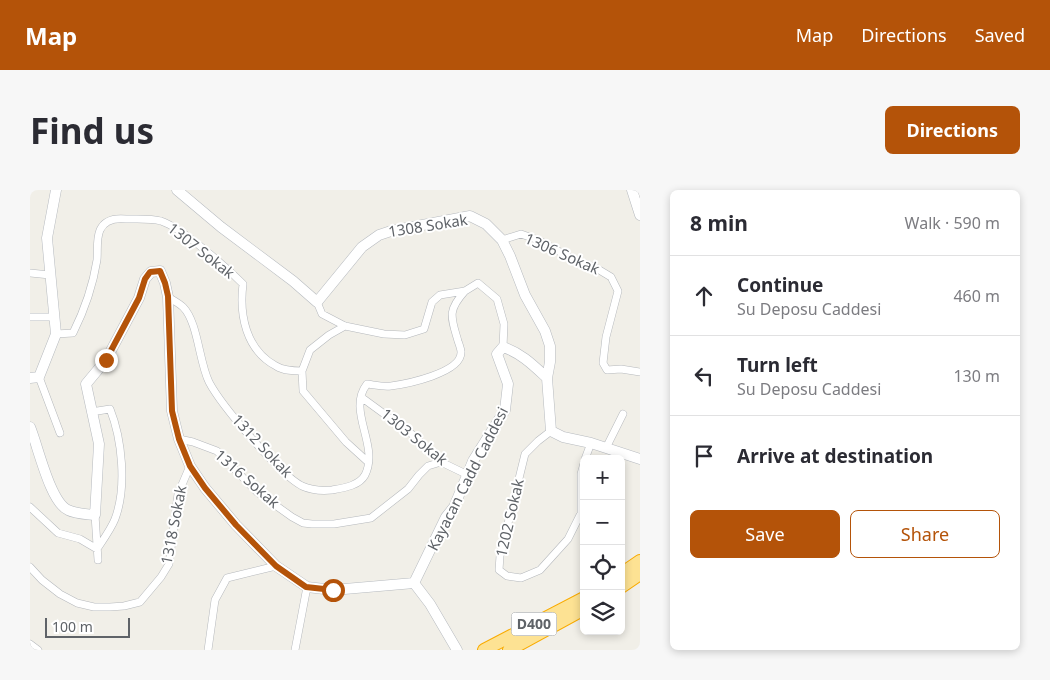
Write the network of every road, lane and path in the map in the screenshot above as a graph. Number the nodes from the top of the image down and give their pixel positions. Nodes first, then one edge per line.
1 (56, 190) edge
2 (177, 190) edge
3 (632, 190) edge
4 (640, 215) edge
5 (502, 240) junction
6 (30, 273) edge
7 (50, 275) junction
8 (465, 291) junction
9 (168, 296) junction
10 (317, 302) junction
11 (30, 317) edge
12 (54, 317) junction
13 (345, 326) junction
14 (56, 334) junction
15 (503, 346) junction
16 (302, 371) junction
17 (640, 372) edge
18 (34, 377) edge
19 (546, 378) junction
20 (361, 397) junction
21 (91, 412) junction
22 (623, 414) dead end
23 (30, 427) edge
24 (551, 431) junction
25 (60, 433) dead end
26 (179, 439) junction
27 (591, 443) junction
28 (606, 448) junction
29 (586, 455) edge
30 (640, 459) edge
31 (368, 462) junction
32 (441, 462) junction
33 (190, 466) junction
34 (468, 475) junction
35 (581, 500) edge
36 (30, 507) edge
37 (95, 514) junction
38 (97, 549) junction
39 (98, 560) dead end
40 (640, 561) edge
41 (276, 566) junction
42 (30, 567) edge
43 (625, 571) edge
44 (640, 574) edge
45 (414, 583) junction
46 (625, 584) edge
47 (306, 587) junction
48 (580, 600) edge
49 (580, 612) edge
50 (30, 644) edge
51 (38, 650) edge
52 (208, 650) edge
53 (294, 650) edge
54 (457, 650) edge
55 (484, 650) edge
56 (509, 650) edge

1 - 7 street
2 - 10 street
3 - 4 street
5 - 10 street, 1308 Sokak
5 - 17 street, 1306 Sokak
5 - 19 street, 1308 Sokak
6 - 7 street
7 - 12 street
8 - 13 street
8 - 15 street
8 - 20 street
9 - 21 street
9 - 26 street
9 - 31 street, 1312 Sokak
10 - 13 street
11 - 12 street
12 - 14 street
13 - 16 street
14 - 16 street, 1307 Sokak
14 - 18 street
15 - 19 street
15 - 34 street, Kayacan Cadd Caddesi
16 - 31 street
18 - 25 street
19 - 24 street
20 - 31 street
20 - 32 street, 1303 Sokak
21 - 37 street
21 - 38 street
22 - 28 street
23 - 37 street
24 - 27 street
24 - 35 street, 1202 Sokak
26 - 32 street, 1316 Sokak
26 - 33 street
27 - 28 street
27 - 29 street
28 - 30 street
32 - 34 street, 1303 Sokak
33 - 41 street
33 - 42 street, 1318 Sokak
34 - 45 street, Kayacan Cadd Caddesi
36 - 38 street
37 - 38 street
38 - 39 street
40 - 43 highway
41 - 47 street
41 - 52 street
44 - 46 highway
45 - 47 street
45 - 54 street
47 - 53 street
48 - 55 highway, D400
49 - 56 highway, D400
50 - 51 street

